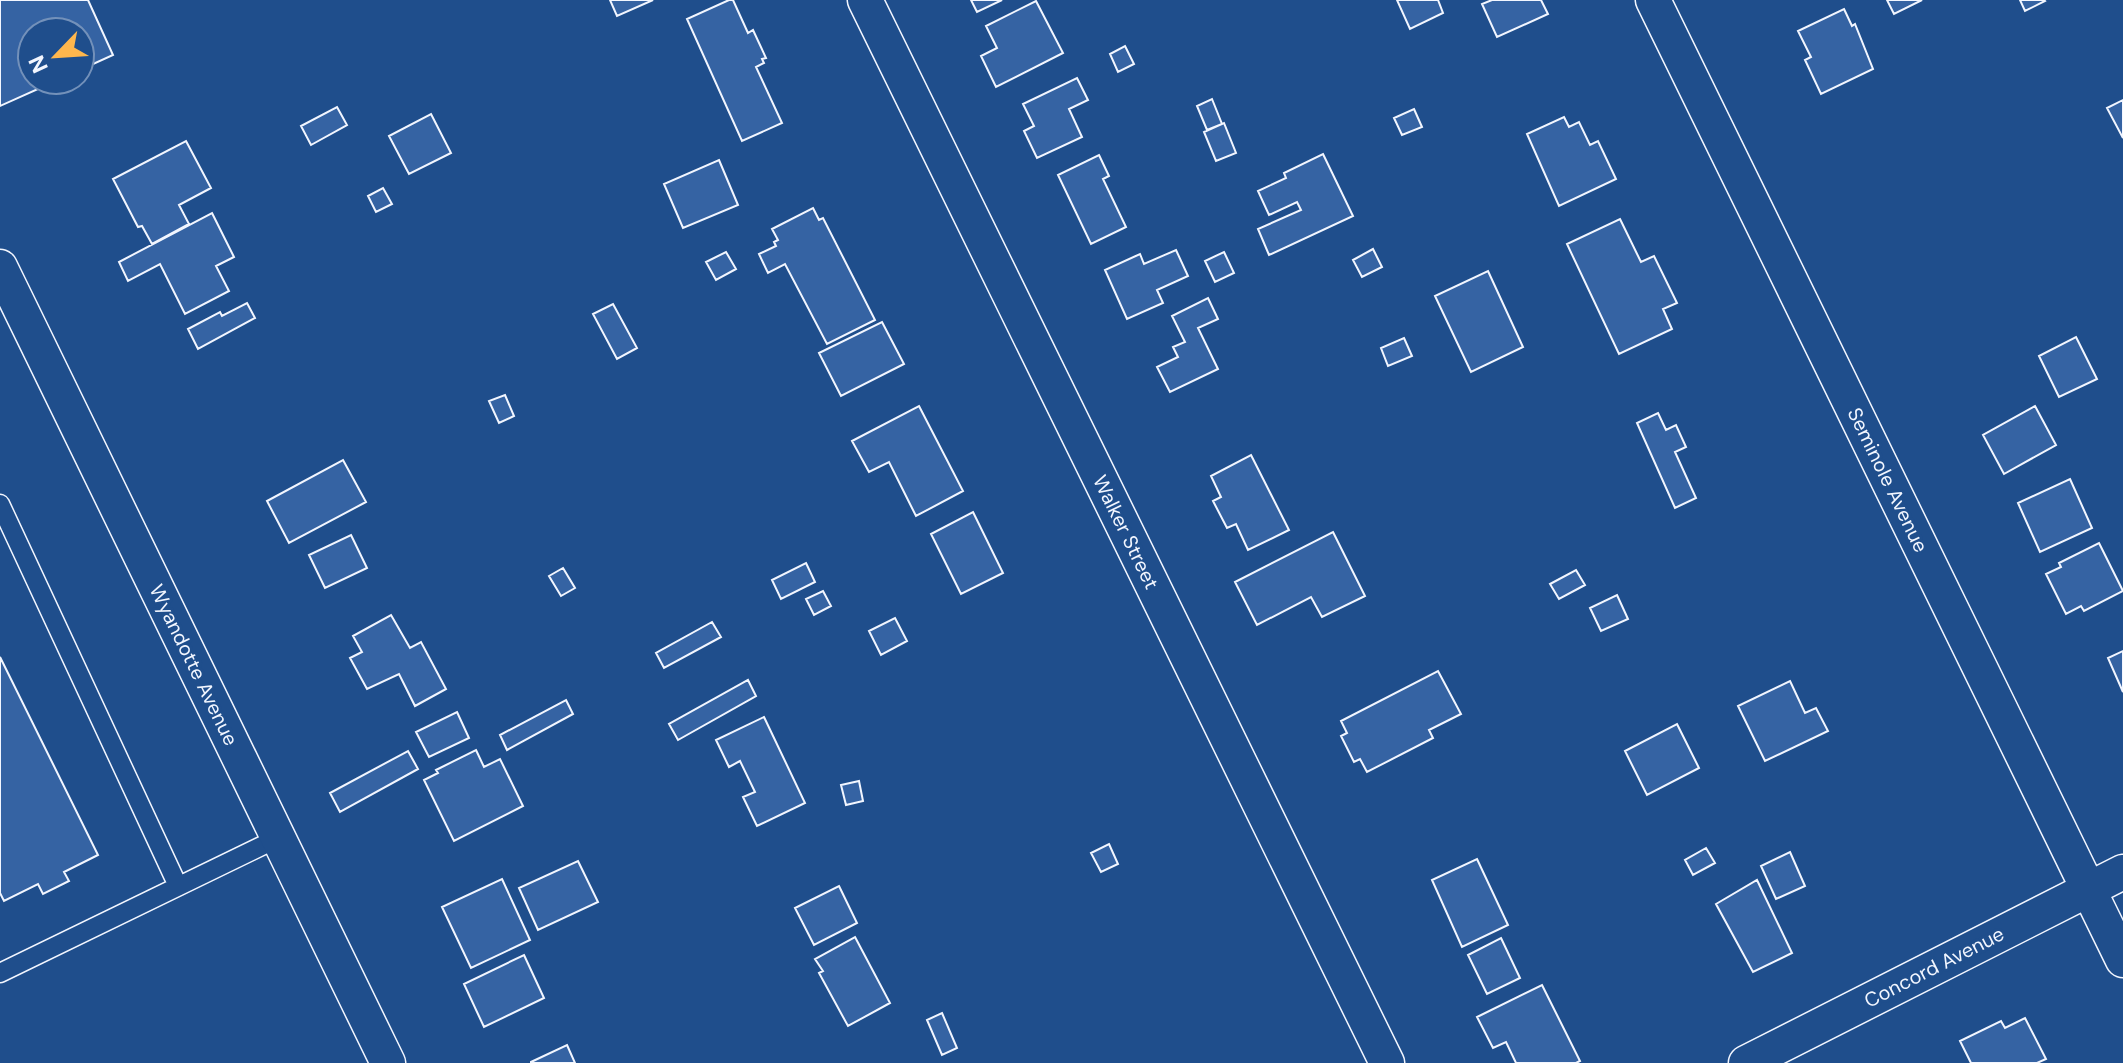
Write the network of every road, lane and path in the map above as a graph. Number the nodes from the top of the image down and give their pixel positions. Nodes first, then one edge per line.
1 (865, 0) edge
2 (1653, 0) edge
3 (0, 267) edge
4 (0, 504) edge
5 (278, 838) junction
6 (2123, 872) edge
7 (178, 886) junction
8 (2088, 889) junction
9 (2123, 960) edge
10 (0, 973) edge
11 (388, 1063) edge
12 (1387, 1063) edge
13 (1746, 1063) edge

1 - 12 street, Walker Street
2 - 8 street, Seminole Avenue
3 - 5 street, Wyandotte Avenue
4 - 7 lane
5 - 7 lane
5 - 11 street, Wyandotte Avenue
6 - 8 street, Concord Avenue
7 - 10 lane
8 - 9 street, Seminole Avenue
8 - 13 street, Concord Avenue

